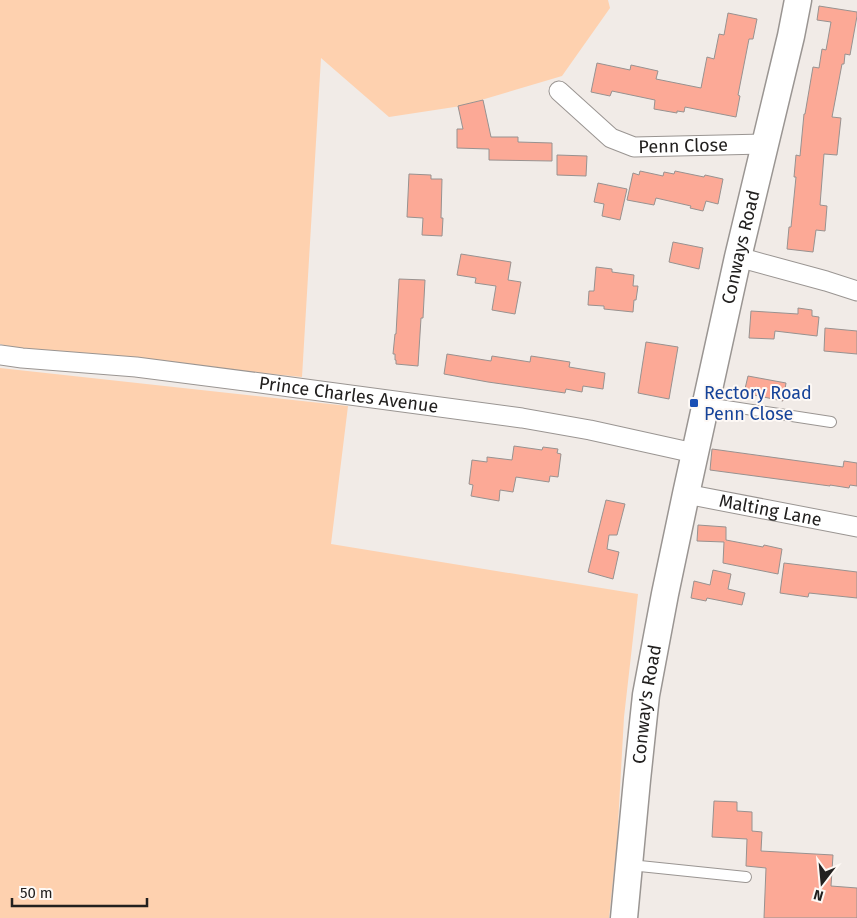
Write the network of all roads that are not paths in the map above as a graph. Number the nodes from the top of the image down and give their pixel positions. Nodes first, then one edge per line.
1 (798, 0) edge
2 (560, 91) dead end
3 (766, 144) junction
4 (738, 257) junction
5 (857, 291) edge
6 (0, 355) edge
7 (706, 403) junction
8 (831, 422) dead end
9 (694, 453) junction
10 (686, 494) junction
11 (857, 527) edge
12 (629, 865) junction
13 (746, 877) dead end
14 (624, 918) edge

1 - 3 main road, Conways Road
2 - 3 street, Penn Close
3 - 4 main road, Conways Road
4 - 5 street
4 - 7 main road, Conways Road
6 - 9 street, Prince Charles Avenue
7 - 8 lane
7 - 9 main road, Conways Road
9 - 10 main road, Conways Road
10 - 11 street, Malting Lane
10 - 12 main road, Conway's Road
12 - 13 lane
12 - 14 main road, Conway's Road

